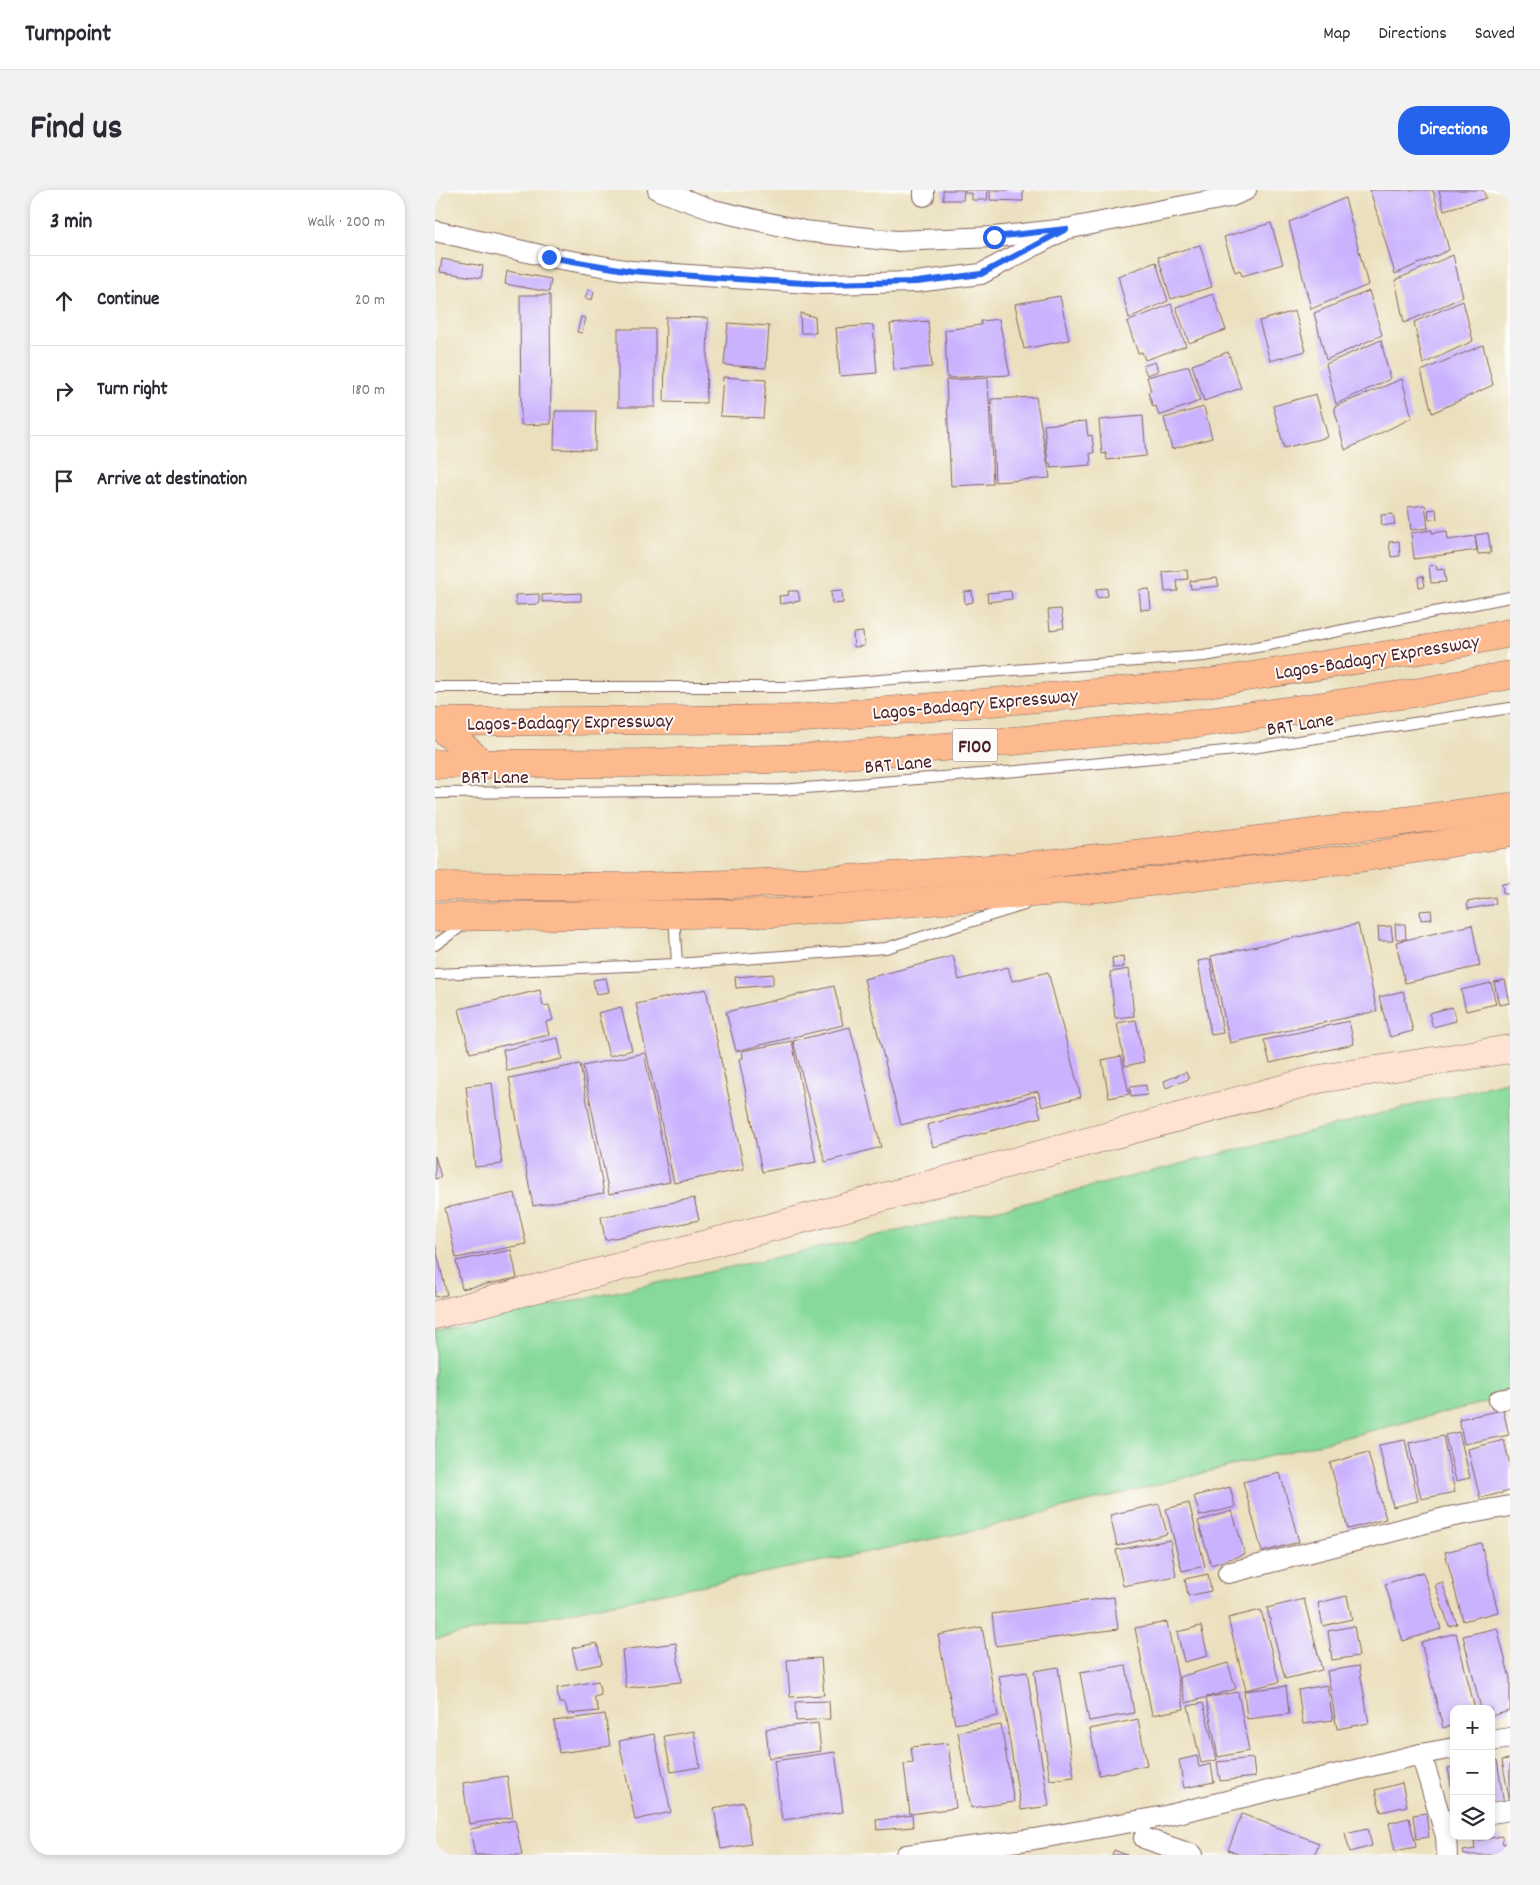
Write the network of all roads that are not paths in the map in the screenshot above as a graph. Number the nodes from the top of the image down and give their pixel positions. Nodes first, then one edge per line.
1 (658, 190) edge
2 (1245, 190) edge
3 (1066, 229) junction
4 (435, 231) edge
5 (1510, 597) edge
6 (1510, 633) edge
7 (1510, 675) edge
8 (435, 687) edge
9 (1510, 708) edge
10 (435, 722) edge
11 (435, 764) edge
12 (484, 765) junction
13 (435, 793) edge
14 (1510, 800) edge
15 (1510, 806) edge
16 (1510, 834) edge
17 (435, 880) edge
18 (435, 886) edge
19 (1072, 890) junction
20 (674, 914) junction
21 (475, 916) junction
22 (435, 917) edge
23 (435, 946) edge
24 (677, 964) junction
25 (435, 974) edge
26 (1510, 1049) edge
27 (435, 1315) edge
28 (1510, 1506) edge
29 (1228, 1572) dead end
30 (1510, 1738) edge
31 (1495, 1740) edge
32 (1450, 1749) edge
33 (1421, 1754) junction
34 (1510, 1810) edge
35 (1495, 1812) edge
36 (1144, 1838) dead end
37 (1449, 1838) edge
38 (908, 1855) edge
39 (1193, 1855) edge

1 - 3 street
2 - 3 street
3 - 4 street
5 - 8 lane
6 - 10 main road, Lagos-Badagry Expressway
7 - 12 main road, Lagos-Badagry Expressway / F100
9 - 13 lane, BRT Lane
10 - 12 main road
11 - 12 main road, Lagos-Badagry Expressway / F100
14 - 17 lane
15 - 18 main road
16 - 19 main road
19 - 20 main road
19 - 24 lane
20 - 21 main road
20 - 24 lane
21 - 22 main road
21 - 23 lane
24 - 25 lane
26 - 27 main road
28 - 29 street
30 - 31 street
32 - 33 street
33 - 37 street
33 - 38 street
34 - 35 street
36 - 39 street

